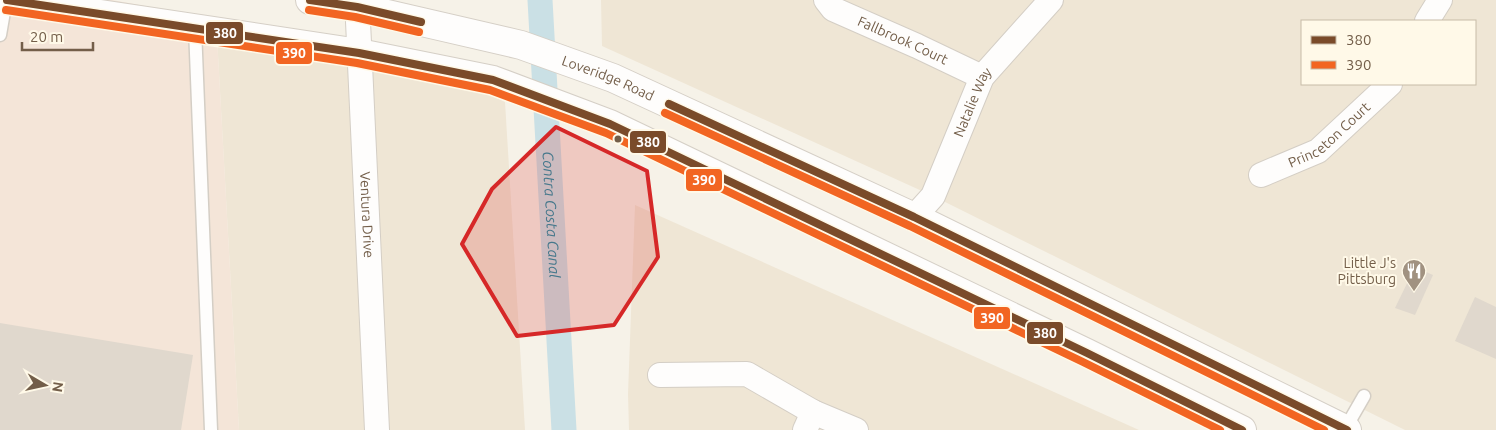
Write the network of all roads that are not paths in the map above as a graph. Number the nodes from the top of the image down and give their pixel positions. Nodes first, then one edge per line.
1 (7, 0) edge
2 (310, 0) edge
3 (826, 0) edge
4 (1051, 0) edge
5 (1440, 0) edge
6 (357, 4) edge
7 (1428, 20) edge
8 (195, 28) junction
9 (0, 35) edge
10 (359, 53) junction
11 (982, 77) junction
12 (1389, 85) edge
13 (1261, 174) dead end
14 (914, 218) junction
15 (660, 375) dead end
16 (1364, 396) dead end
17 (809, 421) edge
18 (1346, 429) edge
19 (211, 430) edge
20 (376, 430) edge
21 (856, 430) edge
22 (1242, 430) edge

1 - 8 main road
1 - 9 lane
2 - 6 main road, Loveridge Road
3 - 11 street, Fallbrook Court
4 - 11 street, Natalie Way
5 - 7 street
6 - 10 street, Ventura Drive
6 - 14 main road, Loveridge Road
8 - 10 main road
8 - 19 lane
10 - 20 street, Ventura Drive
10 - 22 main road
11 - 14 street, Natalie Way
12 - 13 street, Princeton Court
14 - 18 main road, Loveridge Road
15 - 17 street
16 - 18 lane
17 - 21 street

